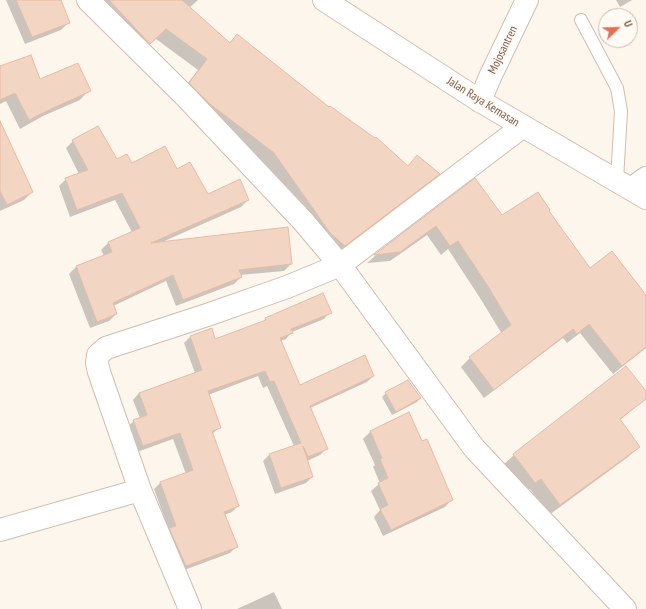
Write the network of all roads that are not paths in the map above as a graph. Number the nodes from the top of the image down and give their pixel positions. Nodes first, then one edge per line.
1 (88, 0) edge
2 (324, 0) edge
3 (528, 0) edge
4 (581, 20) dead end
5 (480, 101) junction
6 (522, 127) junction
7 (635, 186) edge
8 (340, 265) junction
9 (140, 490) junction
10 (0, 530) edge
11 (190, 609) edge
12 (625, 609) edge

1 - 8 street
2 - 5 street, Jalan Raya Kemasan
3 - 5 street, Mojosantren
4 - 7 lane
5 - 6 street, Jalan Raya Kemasan
6 - 7 street, Jalan Raya Kemasan
6 - 8 street
8 - 9 street
8 - 12 street
9 - 10 street
9 - 11 street

